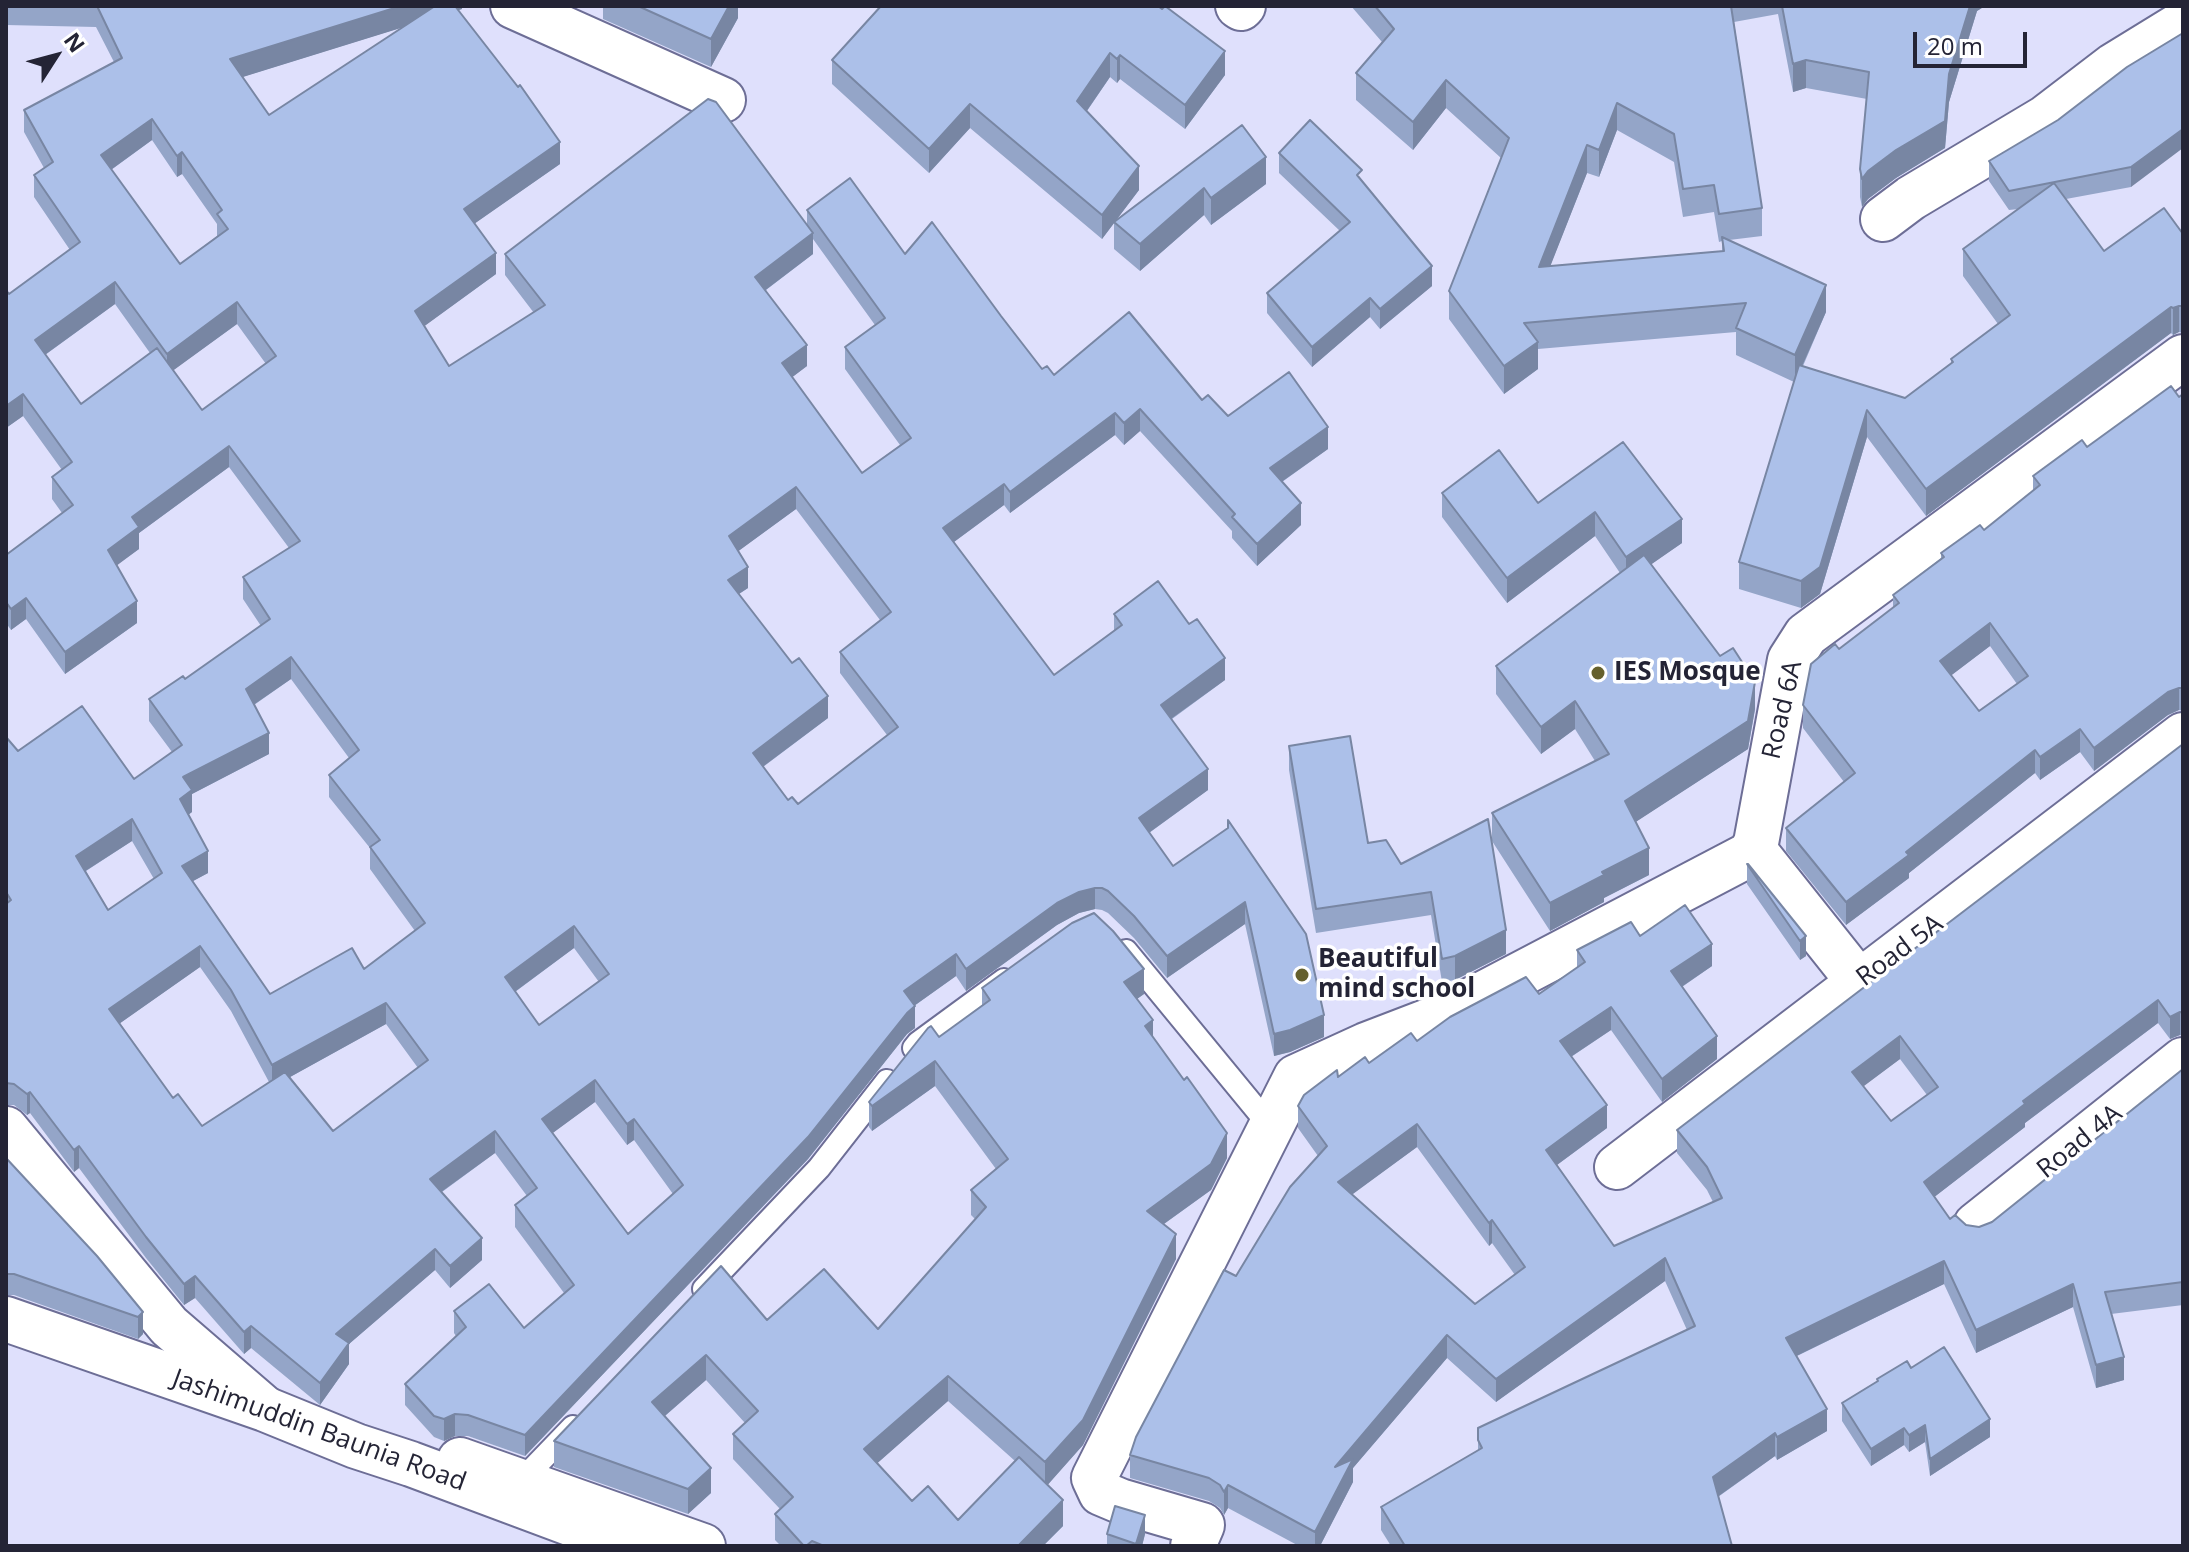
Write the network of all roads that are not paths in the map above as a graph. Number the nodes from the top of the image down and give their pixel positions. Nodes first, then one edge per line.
1 (513, 6) edge
2 (2183, 23) edge
3 (723, 100) dead end
4 (1883, 219) dead end
5 (2183, 357) edge
6 (2183, 735) edge
7 (1754, 850) junction
8 (1115, 939) edge
9 (1016, 971) edge
10 (1859, 982) junction
11 (2183, 1060) edge
12 (1270, 1126) junction
13 (6, 1129) edge
14 (1617, 1167) dead end
15 (1976, 1225) edge
16 (686, 1308) edge
17 (6, 1319) edge
18 (255, 1401) junction
19 (587, 1412) edge
20 (521, 1481) junction
21 (631, 1546) edge
22 (703, 1546) edge
23 (1193, 1546) edge

1 - 3 street
2 - 4 street
5 - 7 street, Road 6A
6 - 10 street, Road 5A
7 - 10 street
7 - 12 street
8 - 12 lane
9 - 16 lane
10 - 14 street, Road 5A
11 - 15 street, Road 4A
12 - 23 street
13 - 18 street
17 - 18 street, Jashimuddin Baunia Road
18 - 20 street
18 - 21 street, Jashimuddin Baunia Road
19 - 20 lane
20 - 22 street

